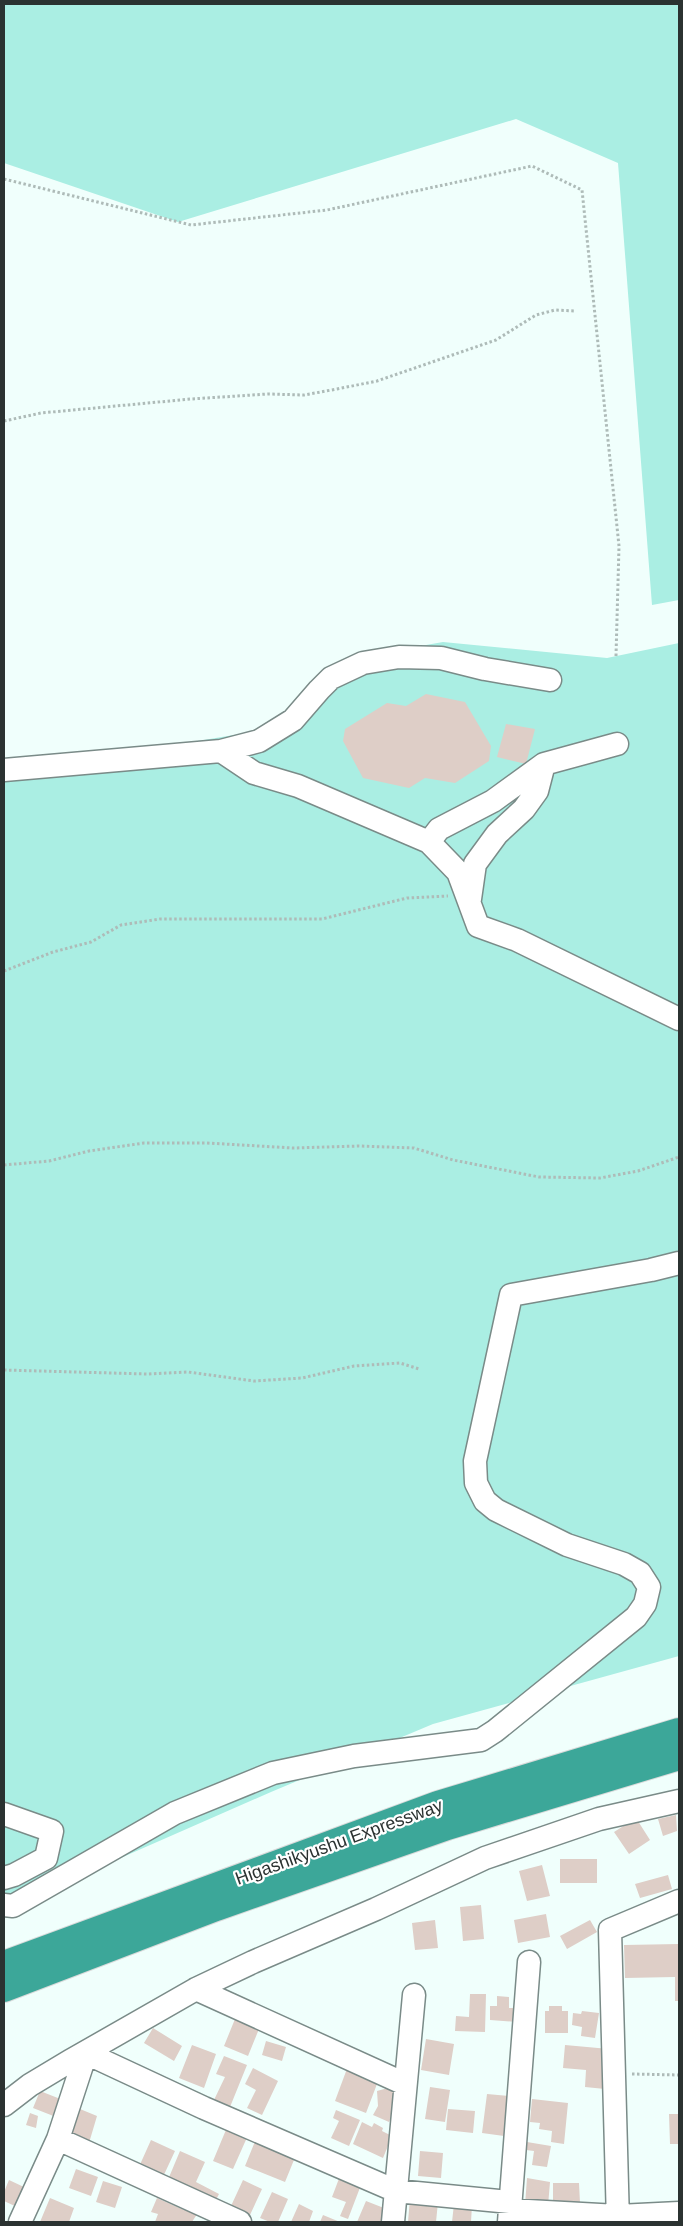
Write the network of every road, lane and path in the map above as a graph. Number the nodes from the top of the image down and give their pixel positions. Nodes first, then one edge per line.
1 (4, 179) edge
2 (576, 311) dead end
3 (4, 421) edge
4 (616, 656) dead end
5 (550, 680) dead end
6 (617, 744) dead end
7 (221, 751) junction
8 (544, 764) junction
9 (4, 770) edge
10 (429, 842) junction
11 (469, 905) junction
12 (4, 971) edge
13 (679, 1019) edge
14 (679, 1157) edge
15 (4, 1165) edge
16 (679, 1263) edge
17 (420, 1369) dead end
18 (4, 1370) edge
19 (679, 1732) edge
20 (679, 1756) edge
21 (679, 1801) edge
22 (4, 1814) edge
23 (4, 1878) edge
24 (679, 1901) edge
25 (4, 1905) edge
26 (529, 1962) dead end
27 (4, 1965) edge
28 (4, 1988) edge
29 (196, 1989) junction
30 (414, 1995) dead end
31 (86, 2053) junction
32 (614, 2074) junction
33 (679, 2075) edge
34 (405, 2084) junction
35 (4, 2105) edge
36 (58, 2139) junction
37 (396, 2191) junction
38 (510, 2211) edge
39 (679, 2213) edge
40 (618, 2219) edge
41 (20, 2222) edge
42 (240, 2222) edge
43 (393, 2222) edge

1 - 4 path
2 - 3 path
5 - 7 street
6 - 8 street
7 - 9 street
7 - 10 street
8 - 10 street
8 - 11 street
10 - 11 street
11 - 12 path
11 - 13 street
14 - 15 path
16 - 25 street
17 - 18 path
19 - 27 highway, Higashikyushu Expressway
20 - 28 highway, Higashikyushu Expressway
21 - 29 street
22 - 23 street
24 - 32 street
26 - 38 street
29 - 31 street
29 - 34 street
30 - 34 street
31 - 35 street
31 - 36 street
31 - 37 street
32 - 33 path
32 - 40 street
34 - 37 street
36 - 41 street
36 - 42 street
37 - 38 street
37 - 43 street
38 - 40 street
39 - 40 street

